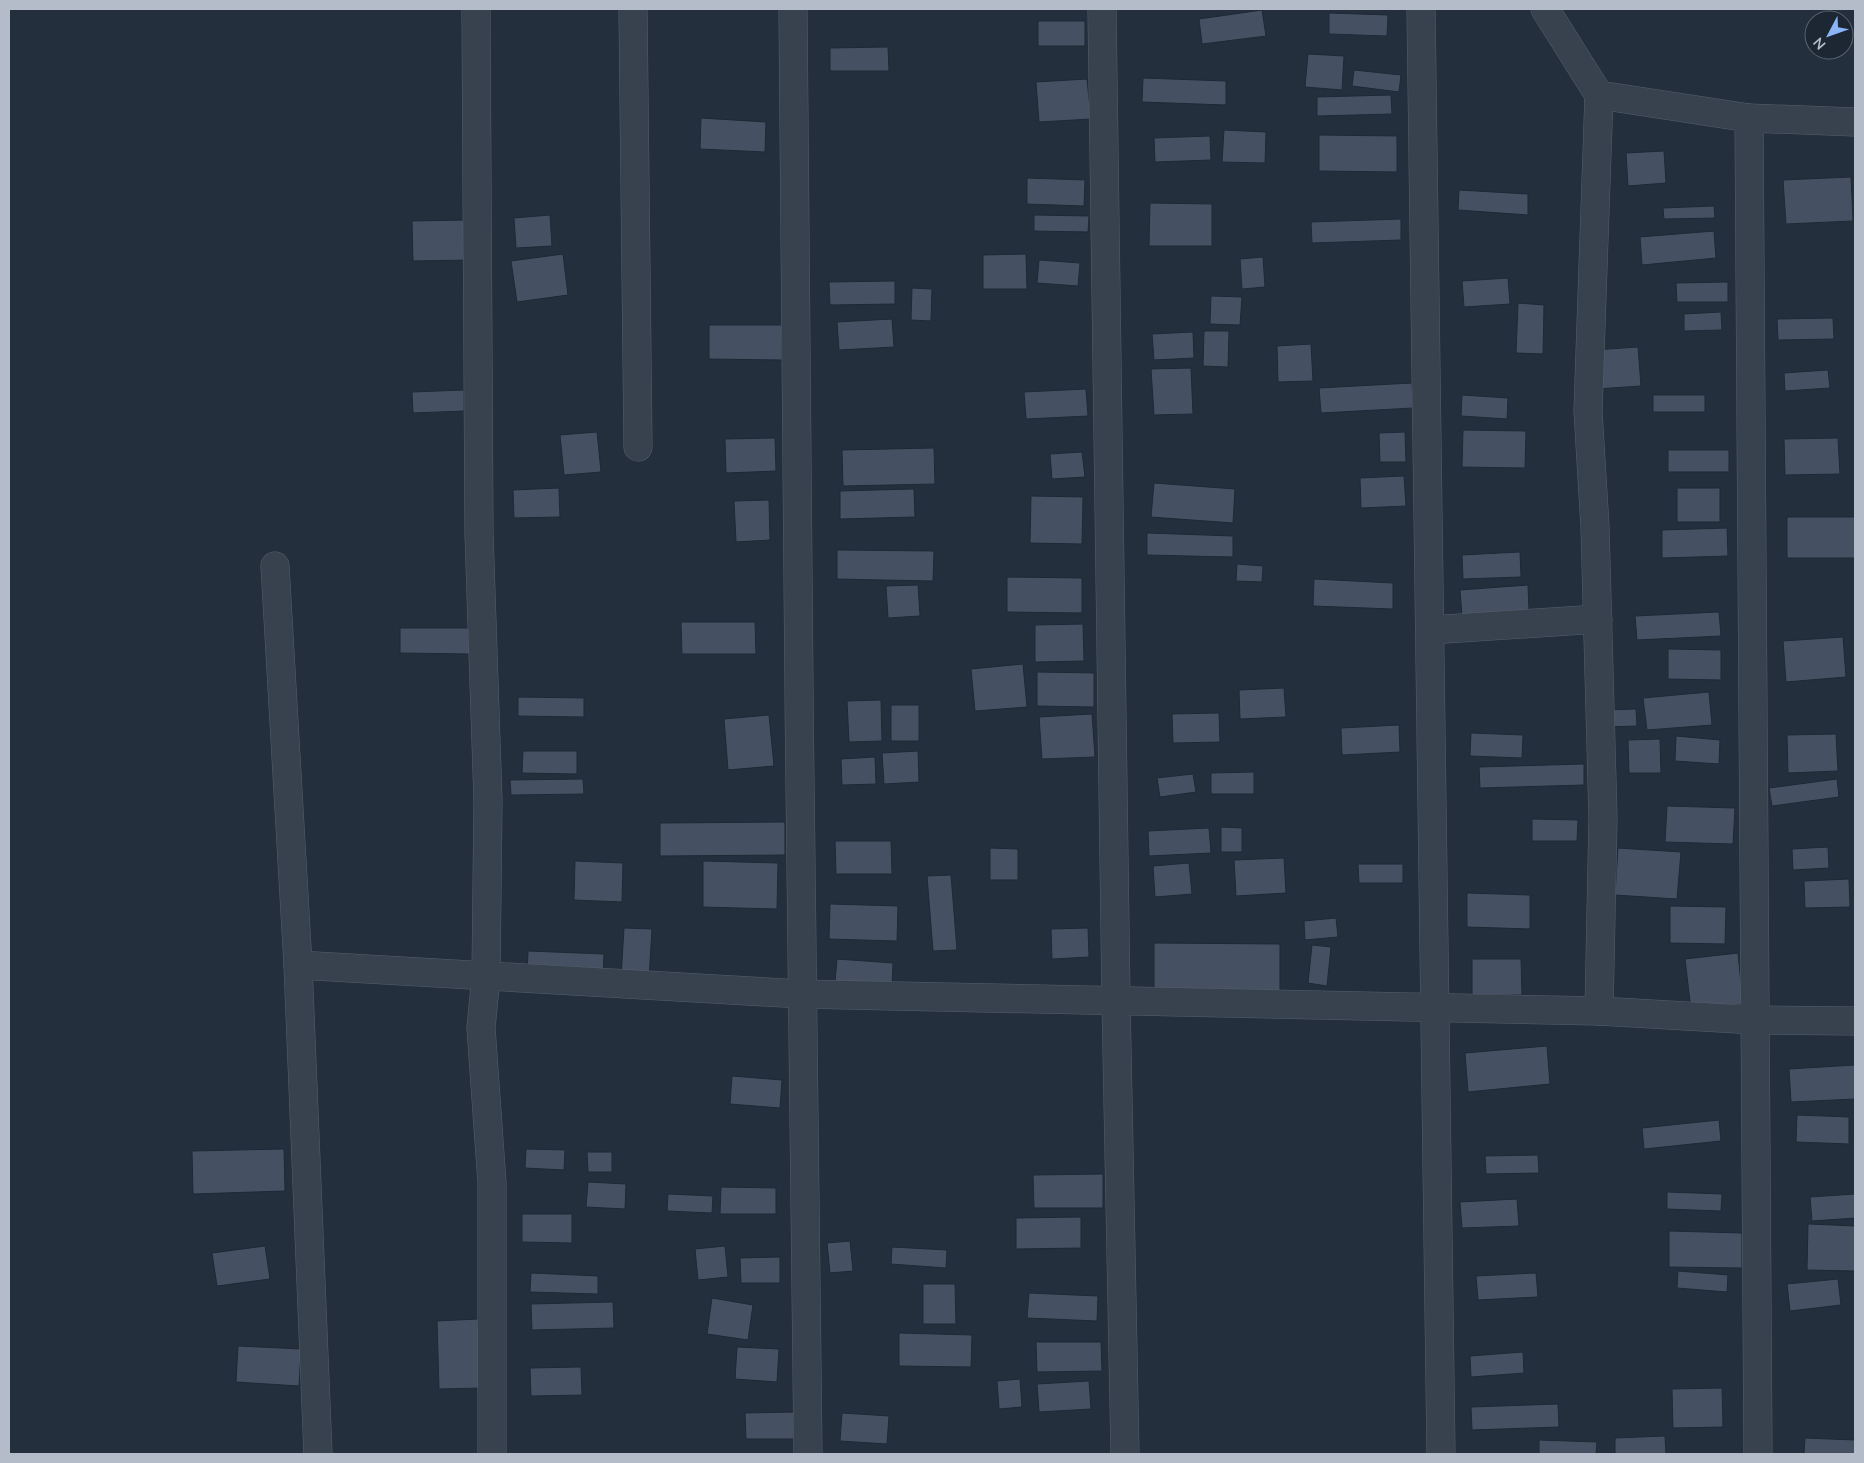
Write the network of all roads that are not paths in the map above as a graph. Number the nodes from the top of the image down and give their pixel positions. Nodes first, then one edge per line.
1 (476, 9) edge
2 (633, 9) edge
3 (793, 9) edge
4 (1102, 9) edge
5 (1421, 9) edge
6 (1545, 9) edge
7 (1599, 95) junction
8 (1749, 118) junction
9 (1855, 122) edge
10 (638, 447) dead end
11 (275, 566) dead end
12 (1598, 619) junction
13 (1430, 630) junction
14 (298, 965) junction
15 (486, 976) junction
16 (801, 994) junction
17 (1116, 1000) junction
18 (1434, 1009) junction
19 (1599, 1011) junction
20 (1755, 1020) junction
21 (1855, 1021) edge
22 (318, 1454) edge
23 (492, 1454) edge
24 (808, 1454) edge
25 (1125, 1454) edge
26 (1441, 1454) edge
27 (1758, 1454) edge

1 - 15 street
2 - 10 street
3 - 16 street
4 - 17 street
5 - 13 street
6 - 7 street
7 - 8 street
7 - 12 street
8 - 9 street
8 - 20 street
11 - 14 street
12 - 13 street
12 - 19 street
13 - 18 street
14 - 15 street
14 - 22 street
15 - 16 street
15 - 23 street
16 - 17 street
16 - 24 street
17 - 18 street
17 - 25 street
18 - 19 street
18 - 26 street
19 - 20 street
20 - 21 street
20 - 27 street

